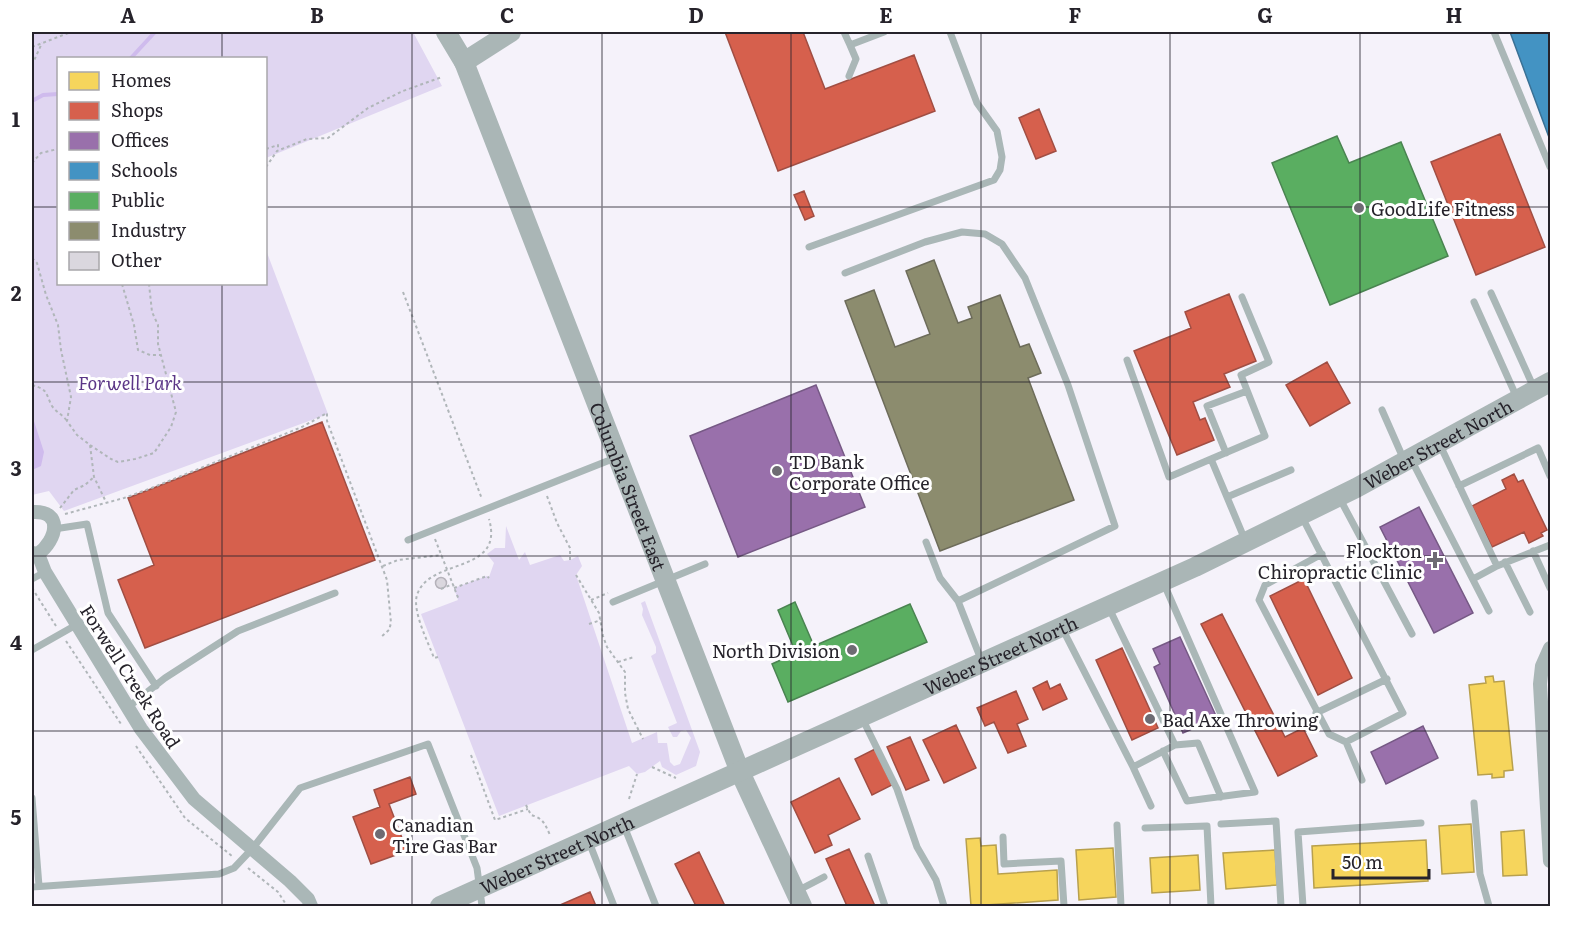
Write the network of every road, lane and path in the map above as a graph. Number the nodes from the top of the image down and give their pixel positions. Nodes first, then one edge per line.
1 (71, 32) edge
2 (446, 32) edge
3 (511, 32) edge
4 (844, 32) edge
5 (884, 32) edge
6 (950, 32) edge
7 (1494, 32) edge
8 (42, 43) junction
9 (850, 45) junction
10 (32, 47) edge
11 (464, 62) junction
12 (32, 65) edge
13 (849, 76) dead end
14 (442, 77) dead end
15 (57, 149) edge
16 (267, 149) edge
17 (277, 151) junction
18 (32, 163) edge
19 (267, 166) edge
20 (1551, 167) edge
21 (809, 247) dead end
22 (32, 258) edge
23 (845, 273) dead end
24 (122, 285) edge
25 (149, 285) edge
26 (403, 291) dead end
27 (1491, 293) dead end
28 (1242, 297) dead end
29 (1474, 302) dead end
30 (160, 356) junction
31 (1127, 360) dead end
32 (32, 386) edge
33 (1247, 391) junction
34 (1534, 391) edge
35 (1382, 410) dead end
36 (67, 421) junction
37 (1439, 442) junction
38 (90, 445) junction
39 (1226, 453) junction
40 (617, 457) junction
41 (1211, 459) junction
42 (1408, 460) junction
43 (1291, 470) dead end
44 (1551, 476) edge
45 (94, 477) junction
46 (1459, 486) junction
47 (542, 487) junction
48 (1227, 497) junction
49 (1339, 497) junction
50 (106, 502) junction
51 (486, 509) junction
52 (32, 512) edge
53 (1301, 515) junction
54 (52, 523) junction
55 (408, 540) dead end
56 (436, 540) dead end
57 (926, 542) dead end
58 (1246, 543) junction
59 (1551, 545) edge
60 (1533, 551) junction
61 (35, 554) edge
62 (1322, 554) junction
63 (442, 555) junction
64 (570, 560) dead end
65 (1505, 562) junction
66 (705, 564) dead end
67 (1497, 566) junction
68 (382, 567) junction
69 (448, 571) junction
70 (45, 572) junction
71 (576, 575) dead end
72 (489, 578) dead end
73 (32, 579) edge
74 (1473, 579) junction
75 (665, 580) junction
76 (1163, 582) junction
77 (453, 584) junction
78 (454, 588) junction
79 (1551, 588) edge
80 (441, 589) dead end
81 (610, 592) dead end
82 (335, 593) dead end
83 (459, 600) dead end
84 (591, 600) junction
85 (958, 601) junction
86 (613, 602) dead end
87 (1108, 606) junction
88 (1489, 611) dead end
89 (1530, 612) dead end
90 (601, 620) junction
91 (589, 624) dead end
92 (76, 625) junction
93 (1061, 627) junction
94 (1412, 634) dead end
95 (380, 638) dead end
96 (1551, 648) edge
97 (32, 650) edge
98 (438, 657) dead end
99 (634, 657) dead end
100 (618, 662) junction
101 (982, 662) junction
102 (1387, 679) junction
103 (1545, 685) edge
104 (156, 686) junction
105 (128, 708) junction
106 (1316, 713) junction
107 (861, 717) junction
108 (643, 739) dead end
109 (1346, 742) junction
110 (1175, 745) junction
111 (1163, 751) junction
112 (471, 755) dead end
113 (652, 767) dead end
114 (1133, 767) junction
115 (740, 772) junction
116 (637, 774) dead end
117 (676, 778) dead end
118 (1362, 780) dead end
119 (1221, 796) junction
120 (32, 798) edge
121 (629, 799) dead end
122 (1474, 803) dead end
123 (1151, 806) dead end
124 (1421, 823) dead end
125 (623, 824) junction
126 (1221, 824) dead end
127 (1117, 825) dead end
128 (1145, 828) dead end
129 (550, 835) dead end
130 (1003, 837) dead end
131 (588, 840) junction
132 (252, 849) junction
133 (868, 856) dead end
134 (1551, 861) edge
135 (824, 877) dead end
136 (35, 887) edge
137 (481, 897) edge
138 (798, 899) edge
139 (311, 906) edge
140 (443, 906) edge
141 (614, 906) edge
142 (656, 906) edge
143 (885, 906) edge
144 (944, 906) edge
145 (1064, 906) edge
146 (1121, 906) edge
147 (1211, 906) edge
148 (1281, 906) edge
149 (1303, 906) edge
150 (1489, 906) edge

1 - 8 path
2 - 11 main road, Columbia Street East
3 - 11 main road
4 - 9 lane
5 - 9 lane
6 - 21 lane
7 - 20 lane
8 - 10 path
8 - 12 path
9 - 13 lane
11 - 40 main road, Columbia Street East
14 - 17 path
15 - 18 path
16 - 17 path
17 - 19 path
22 - 36 path
23 - 85 lane
24 - 30 path
25 - 30 path
26 - 51 path
27 - 34 lane
28 - 33 lane
29 - 34 lane
30 - 38 path
31 - 41 lane
32 - 36 path
33 - 39 lane
33 - 39 lane
34 - 37 main road, Weber Street North
35 - 42 lane
36 - 38 path
37 - 42 main road, Weber Street North
37 - 46 lane
38 - 45 path
39 - 41 lane
40 - 47 lane
40 - 75 main road, Columbia Street East
41 - 48 lane
42 - 49 main road, Weber Street North
42 - 74 lane
43 - 48 lane
44 - 46 lane
45 - 50 path
45 - 54 path
46 - 67 lane
47 - 51 lane
47 - 64 path
48 - 58 lane
49 - 53 main road, Weber Street North
49 - 94 lane
50 - 54 path
50 - 68 path
51 - 55 lane
51 - 69 path
52 - 54 street
53 - 58 main road, Weber Street North
53 - 62 lane
54 - 61 street, Forwell Creek Road
54 - 104 lane
56 - 63 path
57 - 85 lane
58 - 76 main road, Weber Street North
59 - 60 lane
60 - 65 lane
60 - 79 lane
61 - 70 street, Forwell Creek Road
62 - 102 lane
62 - 106 lane
63 - 68 path
63 - 69 path
65 - 67 lane
65 - 89 lane
66 - 75 lane
67 - 74 lane
68 - 95 path
69 - 77 path
69 - 98 path
70 - 73 lane
70 - 92 street, Forwell Creek Road
71 - 84 path
72 - 78 path
74 - 88 lane
75 - 86 lane
75 - 115 main road, Columbia Street East
76 - 87 main road, Weber Street North
76 - 119 lane
77 - 78 path
77 - 80 path
78 - 83 path
81 - 84 path
82 - 104 lane
84 - 90 path
85 - 101 lane
87 - 93 main road, Weber Street North
87 - 110 lane
90 - 91 path
90 - 100 path
92 - 97 lane
92 - 105 street, Forwell Creek Road
93 - 101 main road, Weber Street North
93 - 114 lane
96 - 103 street
99 - 100 path
100 - 108 path
101 - 107 main road, Weber Street North
102 - 106 lane
102 - 109 lane
103 - 134 street
104 - 105 lane
105 - 132 street, Forwell Creek Road
106 - 109 lane
107 - 115 main road, Weber Street North
107 - 144 lane
109 - 118 lane
110 - 111 lane
110 - 119 lane
111 - 114 lane
111 - 119 lane
112 - 129 path
113 - 117 path
114 - 123 lane
115 - 125 main road, Weber Street North
115 - 138 main road, Columbia Street East
116 - 121 path
120 - 136 lane
122 - 150 lane
124 - 149 lane
125 - 131 main road, Weber Street North
125 - 142 lane
126 - 148 lane
127 - 146 lane
128 - 147 lane
130 - 145 lane
131 - 137 main road, Weber Street North
131 - 141 lane
132 - 136 lane
132 - 137 lane
132 - 139 street, Forwell Creek Road
133 - 143 lane
135 - 138 lane
137 - 140 main road, Weber Street North

